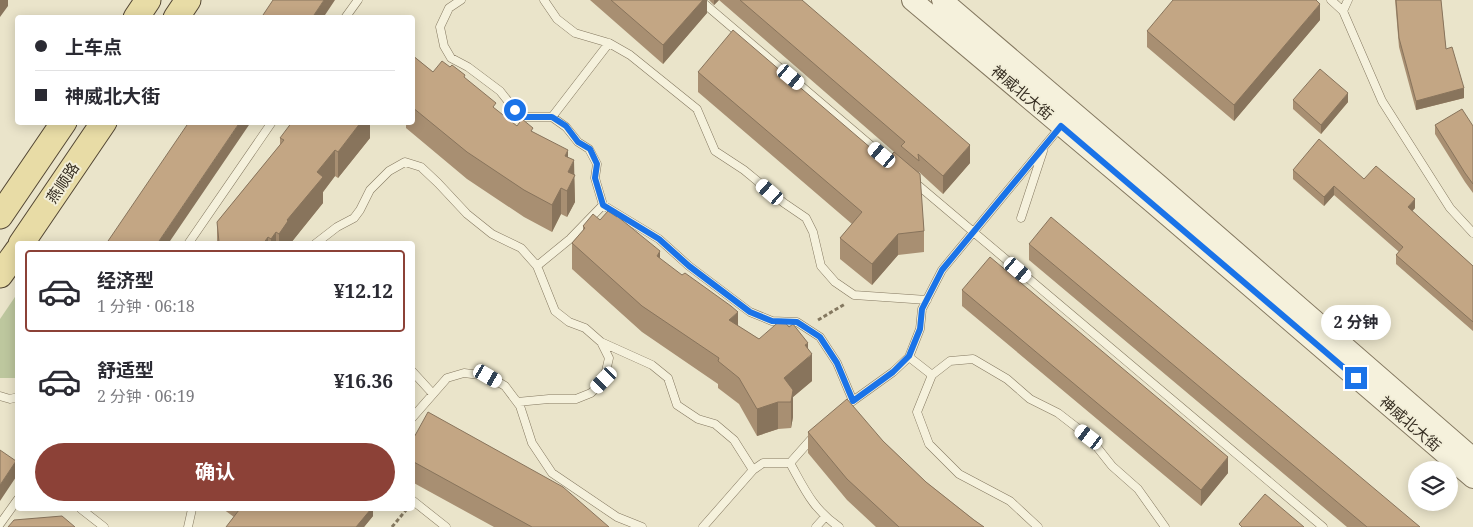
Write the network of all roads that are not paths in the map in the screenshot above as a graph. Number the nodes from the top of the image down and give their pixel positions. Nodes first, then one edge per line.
1 (148, 0) edge
2 (188, 0) edge
3 (358, 0) edge
4 (461, 0) edge
5 (544, 0) edge
6 (700, 0) edge
7 (912, 0) edge
8 (942, 0) edge
9 (1331, 0) edge
10 (1348, 0) edge
11 (1343, 11) junction
12 (138, 15) edge
13 (178, 15) edge
14 (347, 15) edge
15 (610, 43) junction
16 (552, 117) junction
17 (62, 125) edge
18 (102, 125) edge
19 (270, 125) edge
20 (1061, 126) junction
21 (1044, 146) junction
22 (603, 205) junction
23 (0, 216) edge
24 (1021, 218) dead end
25 (972, 232) junction
26 (1473, 233) edge
27 (23, 241) edge
28 (190, 241) edge
29 (319, 241) edge
30 (15, 253) edge
31 (537, 266) junction
32 (0, 275) edge
33 (927, 300) junction
34 (601, 342) junction
35 (909, 356) junction
36 (415, 374) edge
37 (932, 376) junction
38 (433, 394) junction
39 (0, 396) edge
40 (15, 397) edge
41 (517, 402) junction
42 (415, 415) edge
43 (820, 428) edge
44 (1473, 458) edge
45 (790, 463) junction
46 (753, 470) junction
47 (1473, 478) edge
48 (415, 502) edge
49 (15, 503) edge
50 (84, 511) edge
51 (192, 511) edge
52 (825, 517) junction
53 (0, 524) edge
54 (104, 527) edge
55 (188, 527) edge
56 (446, 527) edge
57 (642, 527) edge
58 (703, 527) edge
59 (816, 527) edge
60 (839, 527) edge
61 (1038, 527) edge
62 (1165, 527) edge
63 (1323, 527) edge

1 - 12 main road
2 - 13 main road
3 - 14 lane
4 - 16 lane
5 - 15 lane
6 - 25 lane
7 - 20 street, 神威北大街
8 - 44 street, 神威北大街
9 - 11 lane
10 - 11 lane
11 - 26 lane
15 - 16 lane
15 - 33 lane
16 - 22 lane
17 - 23 main road
18 - 27 main road, 燕顺路
19 - 28 lane
20 - 21 lane
20 - 47 street, 神威北大街
21 - 24 lane
21 - 25 lane
22 - 31 lane
22 - 35 lane
25 - 33 lane
25 - 63 lane
29 - 31 lane
30 - 32 main road, 燕顺路
31 - 34 lane
33 - 35 lane
34 - 41 lane
34 - 46 lane
35 - 37 lane
36 - 38 lane
37 - 61 lane
37 - 62 lane
38 - 41 lane
38 - 42 lane
39 - 40 lane
41 - 57 lane
43 - 45 lane
45 - 46 lane
45 - 52 lane
46 - 58 lane
48 - 56 lane
49 - 53 lane
50 - 54 lane
51 - 55 lane
52 - 59 lane
52 - 60 lane

